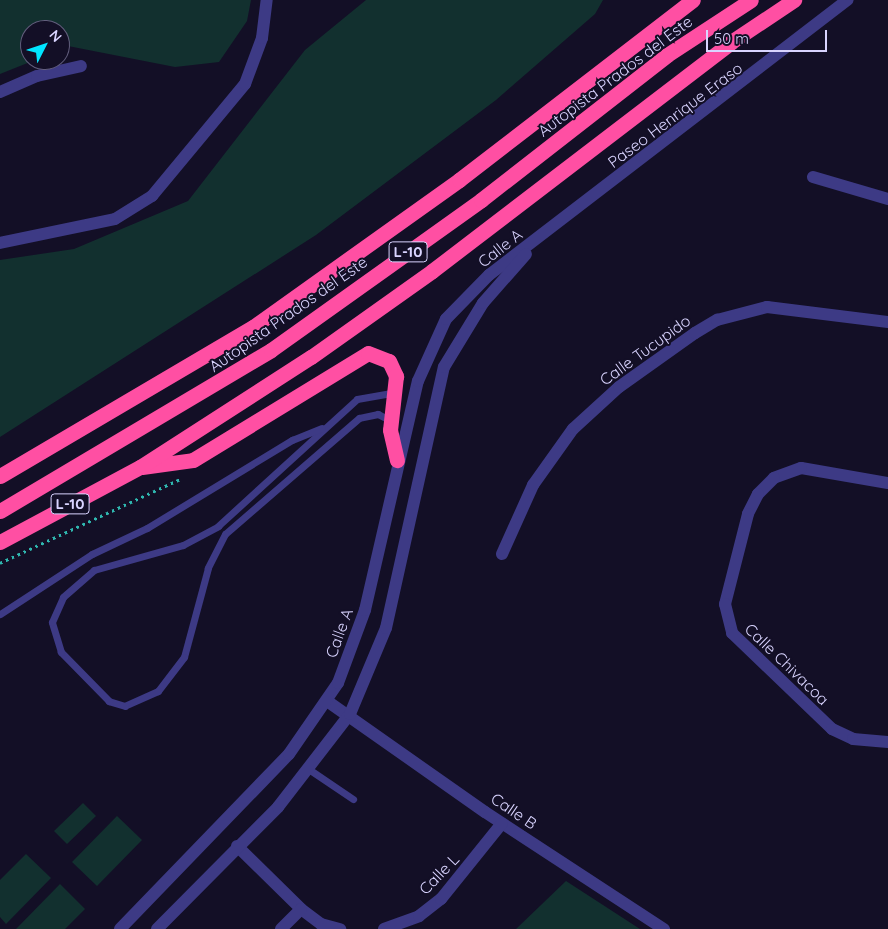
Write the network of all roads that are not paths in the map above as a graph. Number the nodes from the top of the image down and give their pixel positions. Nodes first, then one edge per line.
1 (267, 0) edge
2 (693, 0) edge
3 (751, 0) edge
4 (794, 0) edge
5 (848, 0) edge
6 (81, 66) dead end
7 (0, 92) edge
8 (813, 177) dead end
9 (888, 198) edge
10 (543, 236) junction
11 (0, 243) edge
12 (888, 322) edge
13 (396, 392) junction
14 (391, 421) junction
15 (327, 426) junction
16 (397, 460) junction
17 (140, 467) junction
18 (0, 476) edge
19 (888, 483) edge
20 (0, 510) edge
21 (0, 542) edge
22 (92, 554) junction
23 (502, 554) dead end
24 (94, 570) junction
25 (0, 614) edge
26 (327, 701) junction
27 (350, 714) junction
28 (888, 742) edge
29 (310, 770) junction
30 (352, 800) dead end
31 (502, 823) junction
32 (237, 846) junction
33 (301, 909) junction
34 (120, 929) edge
35 (157, 929) edge
36 (281, 929) edge
37 (340, 929) edge
38 (384, 929) edge
39 (664, 929) edge

1 - 11 street
2 - 18 highway, Autopista Prados del Este / L-10
3 - 20 highway, Autopista Prados del Este / L-10
4 - 17 highway
5 - 10 street, Paseo Henrique Eraso
6 - 7 street
8 - 9 street
10 - 16 street, Calle A
10 - 27 street, Calle A
12 - 23 street, Calle Tucupido
13 - 14 highway
13 - 15 lane
13 - 17 highway
14 - 16 highway
14 - 24 lane
15 - 22 lane
15 - 24 lane
16 - 26 street, Calle A
17 - 21 highway, L-10
19 - 28 street, Calle Chivacoa
22 - 24 lane
22 - 25 lane
26 - 27 street, Calle B
26 - 34 street, Calle A
27 - 29 street, Calle A
27 - 31 street, Calle B
29 - 30 lane
29 - 32 street, Calle A
31 - 38 street, Calle L
31 - 39 street, Calle B
32 - 33 street
32 - 35 street, Calle A
33 - 36 street
33 - 37 street

